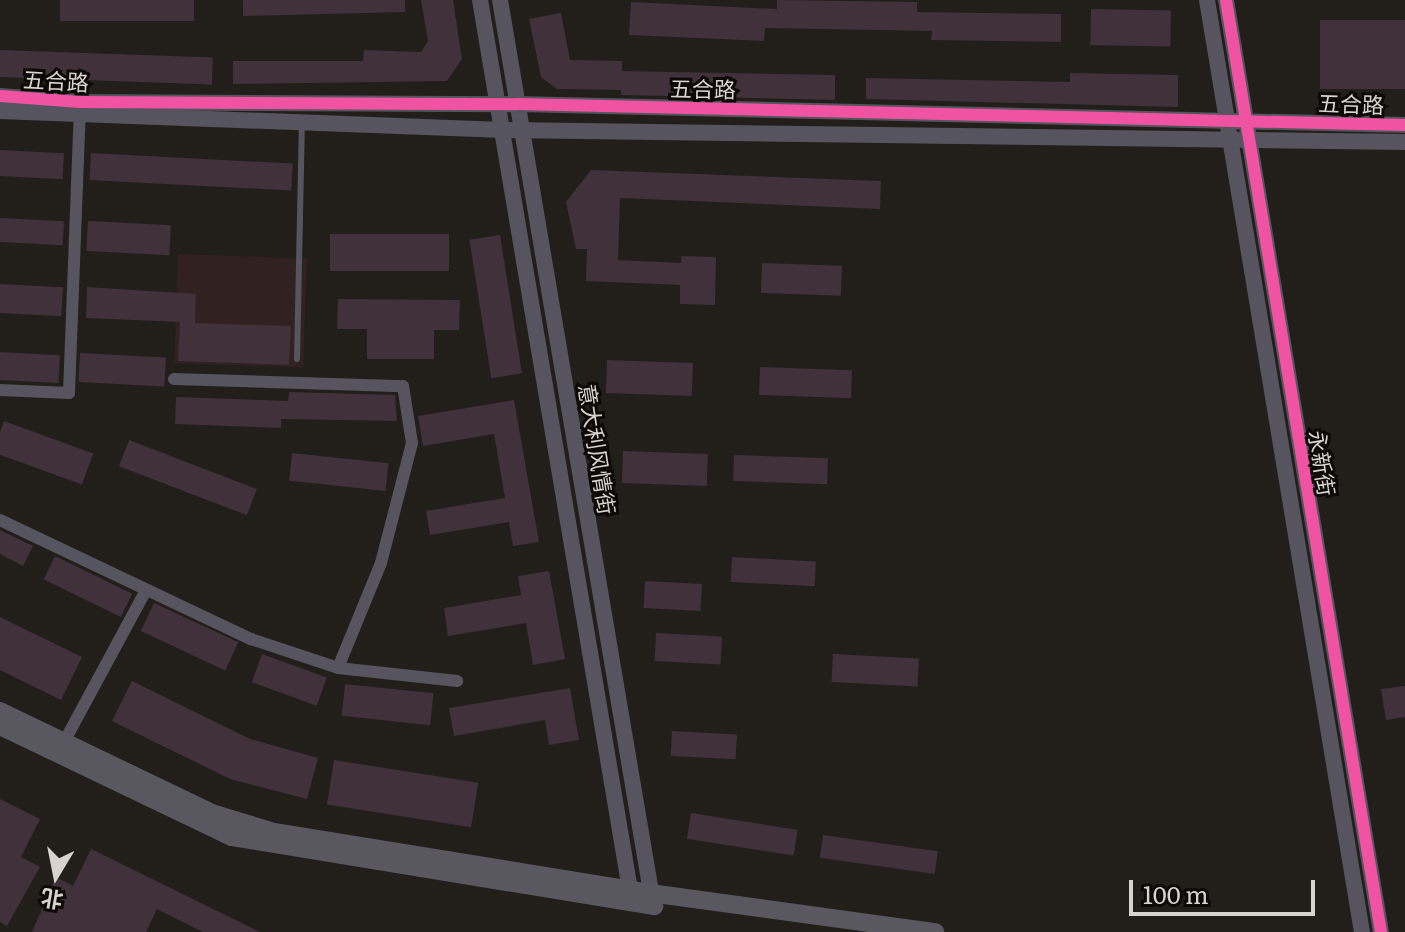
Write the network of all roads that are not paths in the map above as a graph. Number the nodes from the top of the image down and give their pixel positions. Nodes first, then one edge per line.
1 (480, 0) edge
2 (500, 0) edge
3 (1207, 0) edge
4 (1226, 0) edge
5 (0, 96) edge
6 (518, 104) junction
7 (499, 105) junction
8 (80, 109) junction
9 (0, 111) edge
10 (303, 119) junction
11 (1227, 119) junction
12 (1246, 119) junction
13 (1405, 125) edge
14 (504, 130) junction
15 (523, 130) junction
16 (1230, 138) junction
17 (1249, 138) junction
18 (1405, 142) edge
19 (297, 359) dead end
20 (174, 379) dead end
21 (0, 390) edge
22 (0, 520) edge
23 (145, 592) junction
24 (338, 668) junction
25 (457, 681) dead end
26 (0, 711) edge
27 (0, 726) edge
28 (64, 742) junction
29 (642, 898) junction
30 (842, 932) edge
31 (935, 932) edge
32 (1362, 932) edge
33 (1381, 932) edge

1 - 7 street, 意大利风情街
2 - 6 street, 意大利风情街
3 - 11 street, 永新街
4 - 12 street, 永新街
5 - 8 street, 五合路
6 - 7 street, 五合路
6 - 11 street, 五合路
6 - 15 street, 意大利风情街
7 - 8 street, 五合路
7 - 14 street, 意大利风情街
8 - 9 street, 五合路
8 - 10 street, 五合路
8 - 21 street
10 - 14 street, 五合路
10 - 19 lane
11 - 12 street, 五合路
11 - 16 street, 永新街
12 - 13 street, 五合路
12 - 17 street, 永新街
14 - 15 street, 五合路
14 - 29 street, 意大利风情街
15 - 16 street, 五合路
15 - 29 street, 意大利风情街
16 - 17 street, 五合路
16 - 32 street, 永新街
17 - 18 street, 五合路
17 - 33 street, 永新街
20 - 24 street
22 - 23 street
23 - 24 street
23 - 28 street
24 - 25 street
26 - 28 main road
27 - 29 main road
28 - 29 main road
29 - 30 main road
29 - 31 main road

